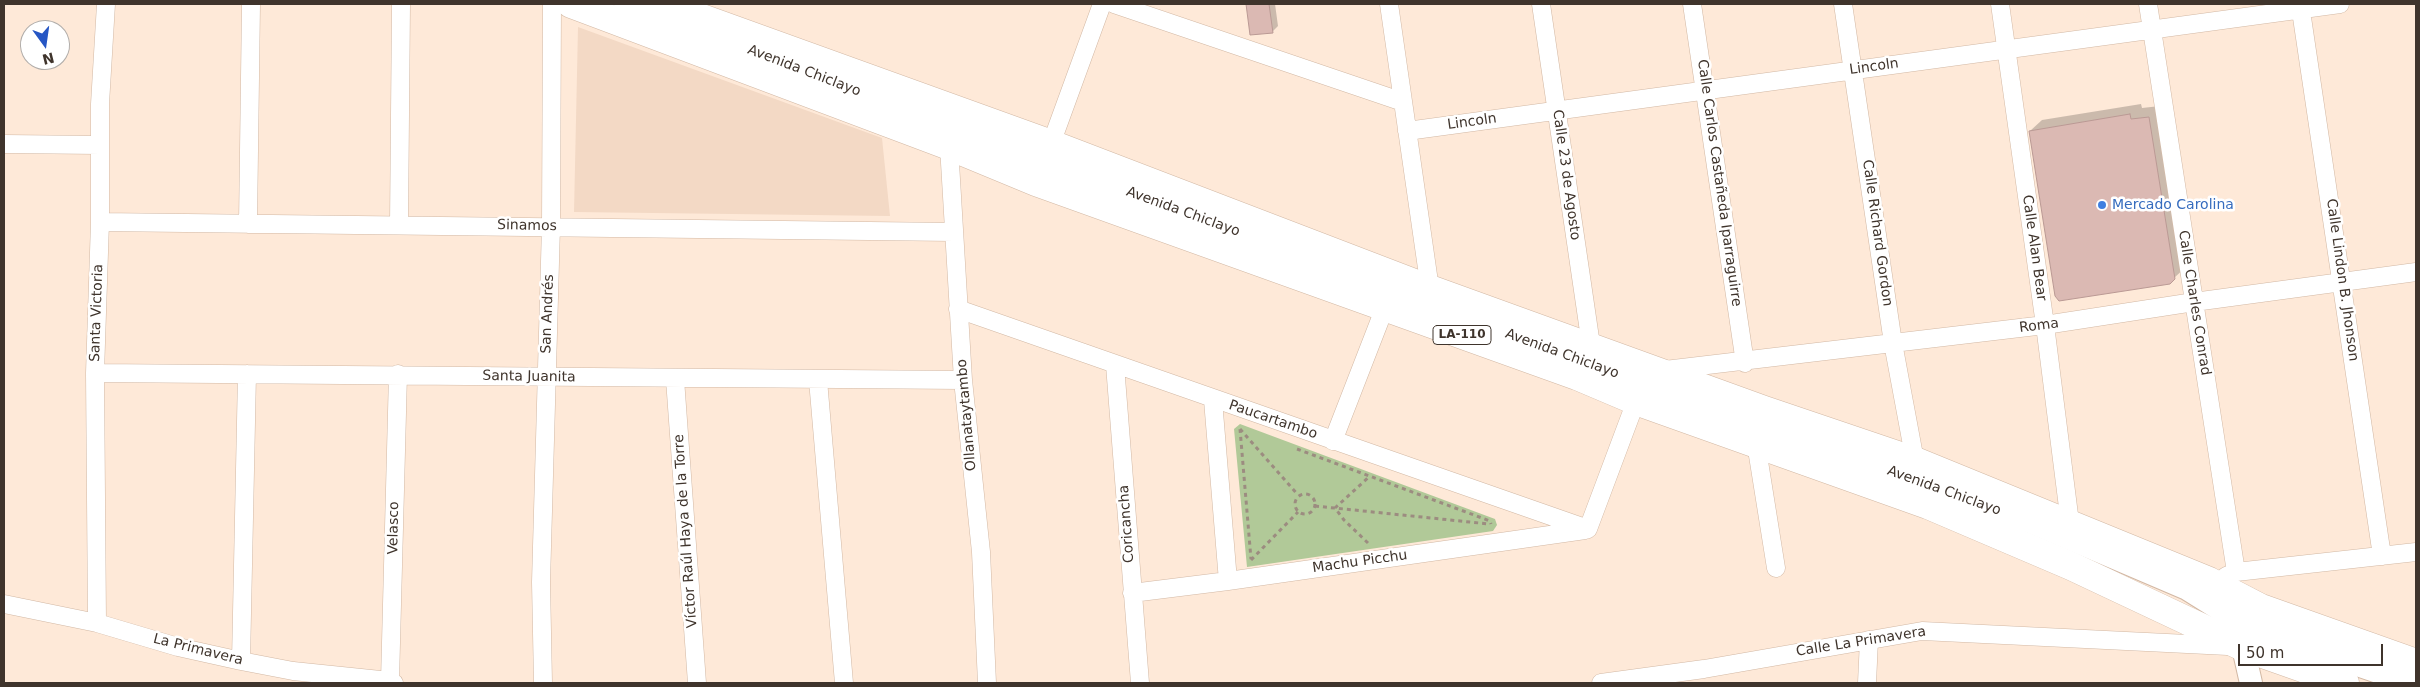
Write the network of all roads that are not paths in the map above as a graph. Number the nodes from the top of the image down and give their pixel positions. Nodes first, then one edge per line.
1 (106, 4) edge
2 (251, 4) edge
3 (401, 4) edge
4 (552, 4) edge
5 (571, 4) edge
6 (625, 4) edge
7 (663, 4) edge
8 (1102, 4) edge
9 (1114, 4) edge
10 (1389, 4) edge
11 (1541, 4) edge
12 (1692, 4) edge
13 (1843, 4) edge
14 (2000, 4) edge
15 (2148, 4) edge
16 (2340, 4) edge
17 (2301, 6) edge
18 (2152, 30) junction
19 (2006, 49) junction
20 (1853, 70) junction
21 (1706, 90) junction
22 (1403, 102) junction
23 (1557, 110) junction
24 (1407, 131) junction
25 (4, 144) edge
26 (1051, 144) junction
27 (100, 145) junction
28 (949, 146) junction
29 (100, 222) junction
30 (248, 224) junction
31 (399, 225) junction
32 (551, 226) junction
33 (954, 232) junction
34 (2416, 272) edge
35 (2342, 282) junction
36 (1430, 289) junction
37 (2194, 302) junction
38 (1385, 308) junction
39 (958, 309) junction
40 (2045, 326) junction
41 (1893, 343) junction
42 (1591, 346) junction
43 (1745, 362) junction
44 (1115, 365) junction
45 (95, 374) junction
46 (247, 374) junction
47 (398, 374) junction
48 (547, 378) junction
49 (675, 379) junction
50 (818, 380) junction
51 (964, 380) junction
52 (1648, 386) junction
53 (1213, 400) junction
54 (1333, 441) junction
55 (1756, 443) junction
56 (1915, 461) junction
57 (2070, 523) junction
58 (1588, 529) junction
59 (2416, 552) edge
60 (2382, 556) junction
61 (1776, 568) dead end
62 (2236, 572) junction
63 (2209, 581) junction
64 (1228, 582) junction
65 (1132, 593) junction
66 (4, 604) edge
67 (2235, 618) junction
68 (97, 623) junction
69 (1869, 640) junction
70 (2243, 646) junction
71 (241, 661) junction
72 (2416, 663) edge
73 (1704, 676) edge
74 (392, 682) edge
75 (543, 683) edge
76 (697, 683) edge
77 (844, 683) edge
78 (987, 683) edge
79 (1140, 683) edge
80 (1601, 683) edge
81 (1867, 683) edge
82 (2251, 683) edge
83 (2345, 683) edge
84 (2410, 683) edge

1 - 27 street, Santa Victoria
2 - 30 street
3 - 31 street
4 - 32 street, San Andrés
5 - 28 main road, Avenida Chiclayo / LA-110
6 - 52 street, Avenida Chiclayo
7 - 26 main road, Avenida Chiclayo / LA-110
8 - 26 street
9 - 22 street
10 - 22 street
11 - 23 street, Calle 23 de Agosto
12 - 21 street, Calle Carlos Castañeda Iparraguirre
13 - 20 street, Calle Richard Gordon
14 - 19 street, Calle Alan Bear
15 - 18 street, Calle Charles Conrad
16 - 17 street, Lincoln
17 - 18 street, Lincoln
17 - 35 street, Calle Lindon B. Jhonson
18 - 19 street, Lincoln
18 - 37 street, Calle Charles Conrad
19 - 20 street, Lincoln
19 - 40 street, Calle Alan Bear
20 - 21 street, Lincoln
20 - 41 street, Calle Richard Gordon
21 - 23 street, Lincoln
21 - 43 street, Calle Carlos Castañeda Iparraguirre
22 - 24 street
23 - 24 street, Lincoln
23 - 42 street, Calle 23 de Agosto
24 - 36 street
25 - 27 street
26 - 36 main road, Avenida Chiclayo / LA-110
27 - 29 street, Santa Victoria
28 - 33 street, Ollanataytambo
28 - 38 main road, Avenida Chiclayo / LA-110
29 - 30 street, Sinamos
29 - 45 street, Santa Victoria
30 - 31 street, Sinamos
31 - 32 street, Sinamos
32 - 33 street, Sinamos
32 - 48 street, San Andrés
33 - 39 street, Ollanataytambo
34 - 35 street, Roma
35 - 37 street, Roma
35 - 60 street, Calle Lindon B. Jhonson
36 - 42 main road, Avenida Chiclayo / LA-110
37 - 40 street, Roma
37 - 62 street, Calle Charles Conrad
38 - 52 main road, Avenida Chiclayo / LA-110
38 - 54 street
39 - 44 street, Paucartambo
39 - 51 street, Ollanataytambo
40 - 41 street, Roma
40 - 57 street, Calle Alan Bear
41 - 43 street, Roma
41 - 56 street, Calle Richard Gordon
42 - 52 main road, Avenida Chiclayo / LA-110
43 - 52 street, Roma
44 - 53 street, Paucartambo
44 - 65 street, Coricancha
45 - 46 street, Santa Juanita
45 - 68 street, Santa Victoria
46 - 47 street, Santa Juanita
46 - 71 street
47 - 48 street, Santa Juanita
47 - 74 street, Velasco
48 - 49 street, Santa Juanita
48 - 75 street, San Andrés
49 - 50 street, Santa Juanita
49 - 76 street, Víctor Raúl Haya de la Torre
50 - 51 street, Santa Juanita
50 - 77 street
51 - 78 street, Ollanataytambo
52 - 55 main road, Avenida Chiclayo / LA-110
52 - 56 main road, Avenida Chiclayo / LA-110
52 - 58 street
52 - 67 street, Avenida Chiclayo
53 - 54 street, Paucartambo
53 - 64 street
54 - 58 street, Paucartambo
55 - 61 street
55 - 70 main road, Avenida Chiclayo / LA-110
56 - 57 main road, Avenida Chiclayo / LA-110
57 - 63 main road, Avenida Chiclayo / LA-110
58 - 64 street, Machu Picchu
59 - 60 street
60 - 62 street
62 - 63 street
63 - 72 main road, Avenida Chiclayo / LA-110
64 - 65 street, Machu Picchu
65 - 79 street, Coricancha
66 - 68 street, La Primavera
67 - 70 street
67 - 84 street, Avenida Chiclayo
68 - 71 street, La Primavera
69 - 70 street, Calle La Primavera
69 - 73 street, Calle La Primavera
69 - 81 street
70 - 82 street
70 - 83 main road, Avenida Chiclayo / LA-110
71 - 74 street, La Primavera
73 - 80 street, Calle La Primavera

